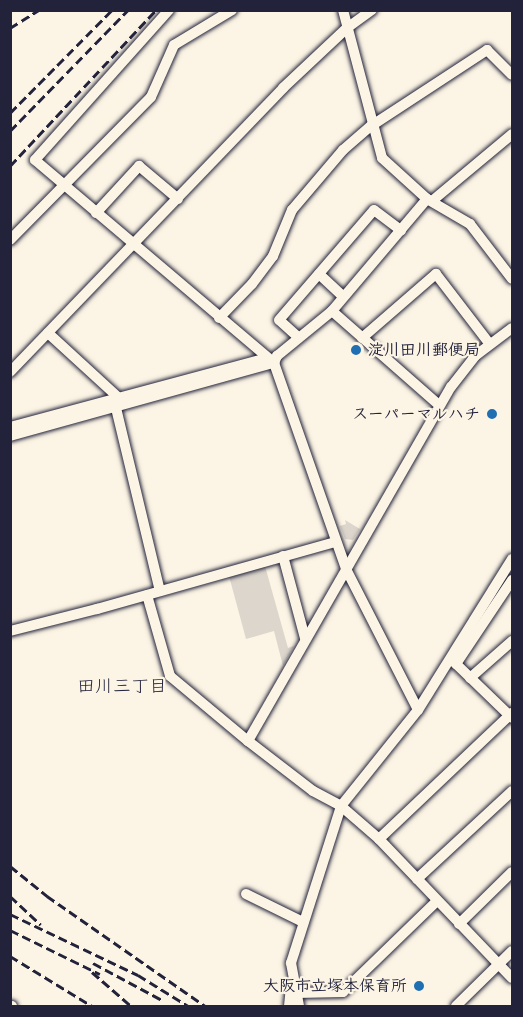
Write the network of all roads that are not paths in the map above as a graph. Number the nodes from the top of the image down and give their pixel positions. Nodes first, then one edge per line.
1 (169, 10) edge
2 (232, 10) edge
3 (343, 10) edge
4 (372, 10) edge
5 (347, 28) junction
6 (513, 75) edge
7 (371, 126) junction
8 (513, 134) edge
9 (64, 186) junction
10 (178, 200) junction
11 (430, 200) junction
12 (96, 213) junction
13 (401, 230) junction
14 (10, 240) edge
15 (133, 246) junction
16 (319, 274) junction
17 (513, 279) edge
18 (343, 296) junction
19 (332, 311) junction
20 (219, 318) junction
21 (513, 328) edge
22 (48, 333) junction
23 (298, 338) junction
24 (362, 338) junction
25 (489, 343) junction
26 (270, 361) junction
27 (10, 372) edge
28 (118, 403) junction
29 (439, 405) junction
30 (10, 427) edge
31 (10, 436) edge
32 (335, 542) junction
33 (283, 556) junction
34 (513, 559) edge
35 (346, 569) junction
36 (513, 580) edge
37 (160, 591) junction
38 (147, 595) junction
39 (10, 631) edge
40 (305, 638) junction
41 (513, 641) edge
42 (453, 661) junction
43 (470, 678) junction
44 (418, 710) junction
45 (512, 716) edge
46 (248, 741) junction
47 (513, 791) edge
48 (341, 806) junction
49 (379, 839) junction
50 (513, 872) edge
51 (417, 879) junction
52 (246, 894) dead end
53 (437, 901) junction
54 (303, 922) junction
55 (459, 924) junction
56 (513, 951) edge
57 (499, 965) junction
58 (292, 978) junction
59 (513, 978) edge
60 (296, 993) junction
61 (289, 1006) edge
62 (299, 1006) edge
63 (456, 1006) edge

1 - 9 street
2 - 9 street
3 - 5 street
4 - 5 street
5 - 7 street
5 - 10 street
6 - 7 street
7 - 11 street
7 - 20 street
8 - 11 street
9 - 12 street
9 - 14 street
10 - 12 street
10 - 15 street
11 - 13 street
11 - 17 street
12 - 15 street
13 - 16 street
13 - 18 street
15 - 20 street
15 - 22 street
16 - 18 street
16 - 23 street
18 - 19 street
19 - 23 street
19 - 24 street
20 - 26 street
21 - 25 street
22 - 27 street
22 - 28 street
23 - 26 street
24 - 25 street
24 - 29 street
25 - 29 street
26 - 28 street
26 - 32 street
28 - 30 street
28 - 31 street
28 - 37 street
29 - 35 street
32 - 33 street
32 - 35 street
33 - 37 street
33 - 40 street
34 - 42 street
35 - 40 street
35 - 44 street
36 - 42 street
37 - 38 street
38 - 39 street
38 - 46 street
40 - 46 street
41 - 43 street
42 - 43 street
42 - 44 street
43 - 45 street
44 - 48 street
45 - 49 street
46 - 48 street
47 - 51 street
48 - 49 street
48 - 54 street
49 - 51 street
50 - 55 street
51 - 53 street
52 - 54 street
53 - 55 street
53 - 60 street
54 - 58 street
55 - 57 street
56 - 57 street
57 - 59 street
57 - 63 street
58 - 60 street
58 - 61 street
60 - 62 street

